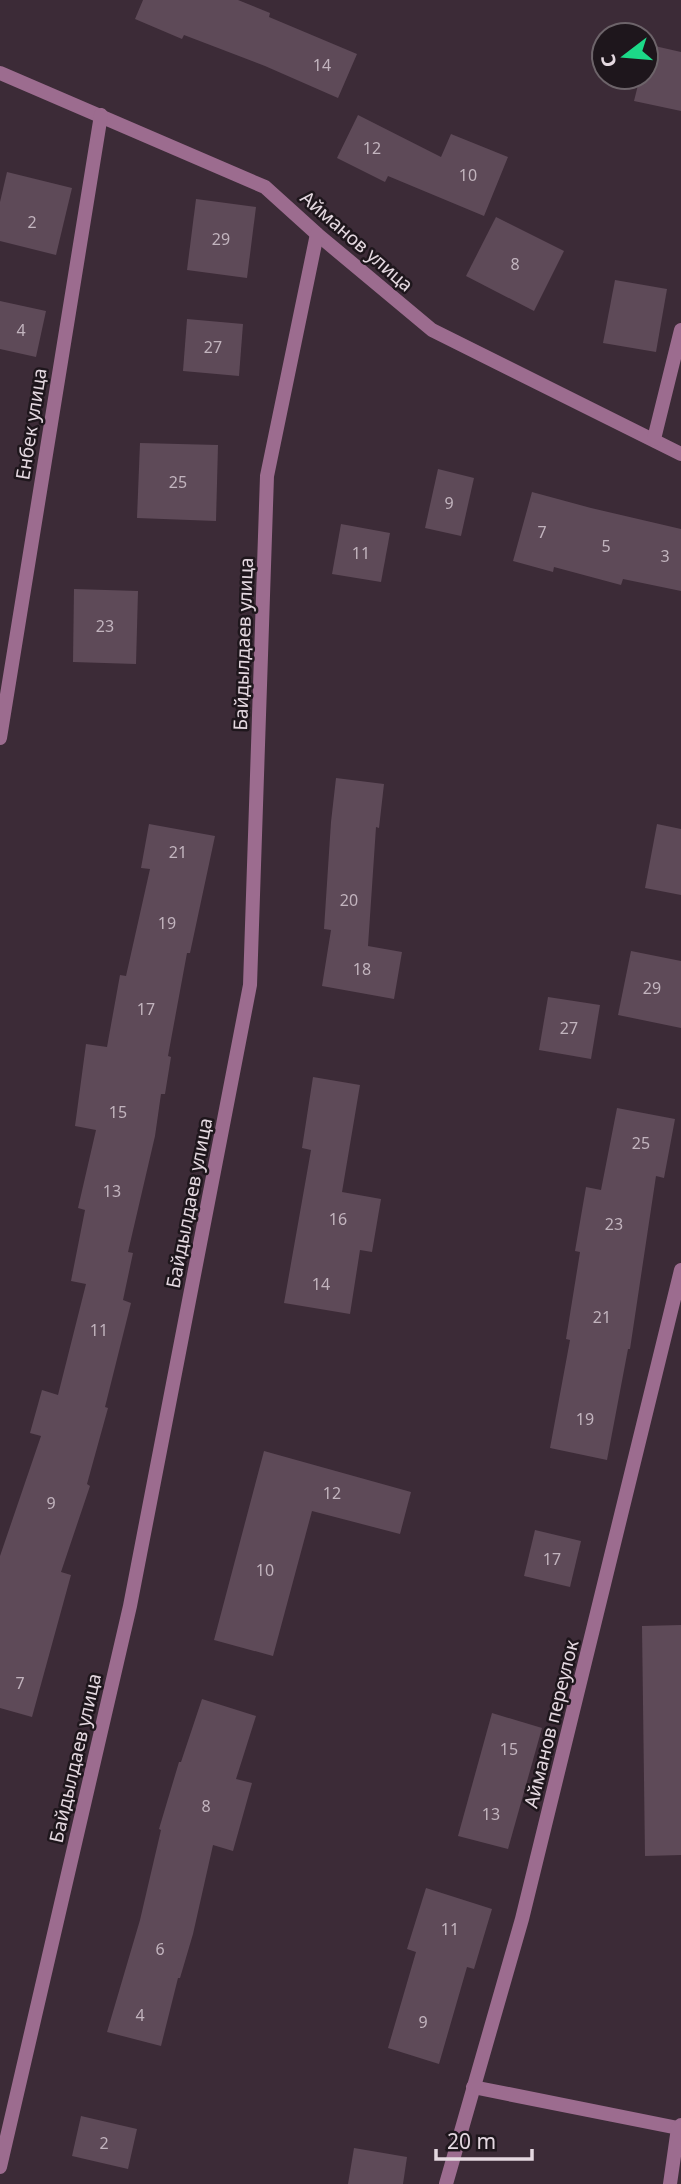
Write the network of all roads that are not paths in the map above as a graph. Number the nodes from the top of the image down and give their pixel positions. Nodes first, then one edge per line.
1 (0, 74) edge
2 (101, 115) junction
3 (317, 234) junction
4 (681, 330) edge
5 (654, 439) junction
6 (681, 454) edge
7 (0, 738) edge
8 (680, 1278) edge
9 (473, 2087) junction
10 (680, 2126) edge
11 (0, 2167) edge
12 (446, 2184) edge
13 (670, 2184) edge

1 - 2 street, Айманов улица
2 - 3 street, Айманов улица
2 - 7 street, Енбек улица
3 - 5 street, Айманов улица
3 - 11 street, Байдылдаев улица
4 - 5 street
5 - 6 street, Айманов улица
8 - 9 street, Айманов переулок
9 - 10 street
9 - 12 street, Айманов переулок
10 - 13 street

